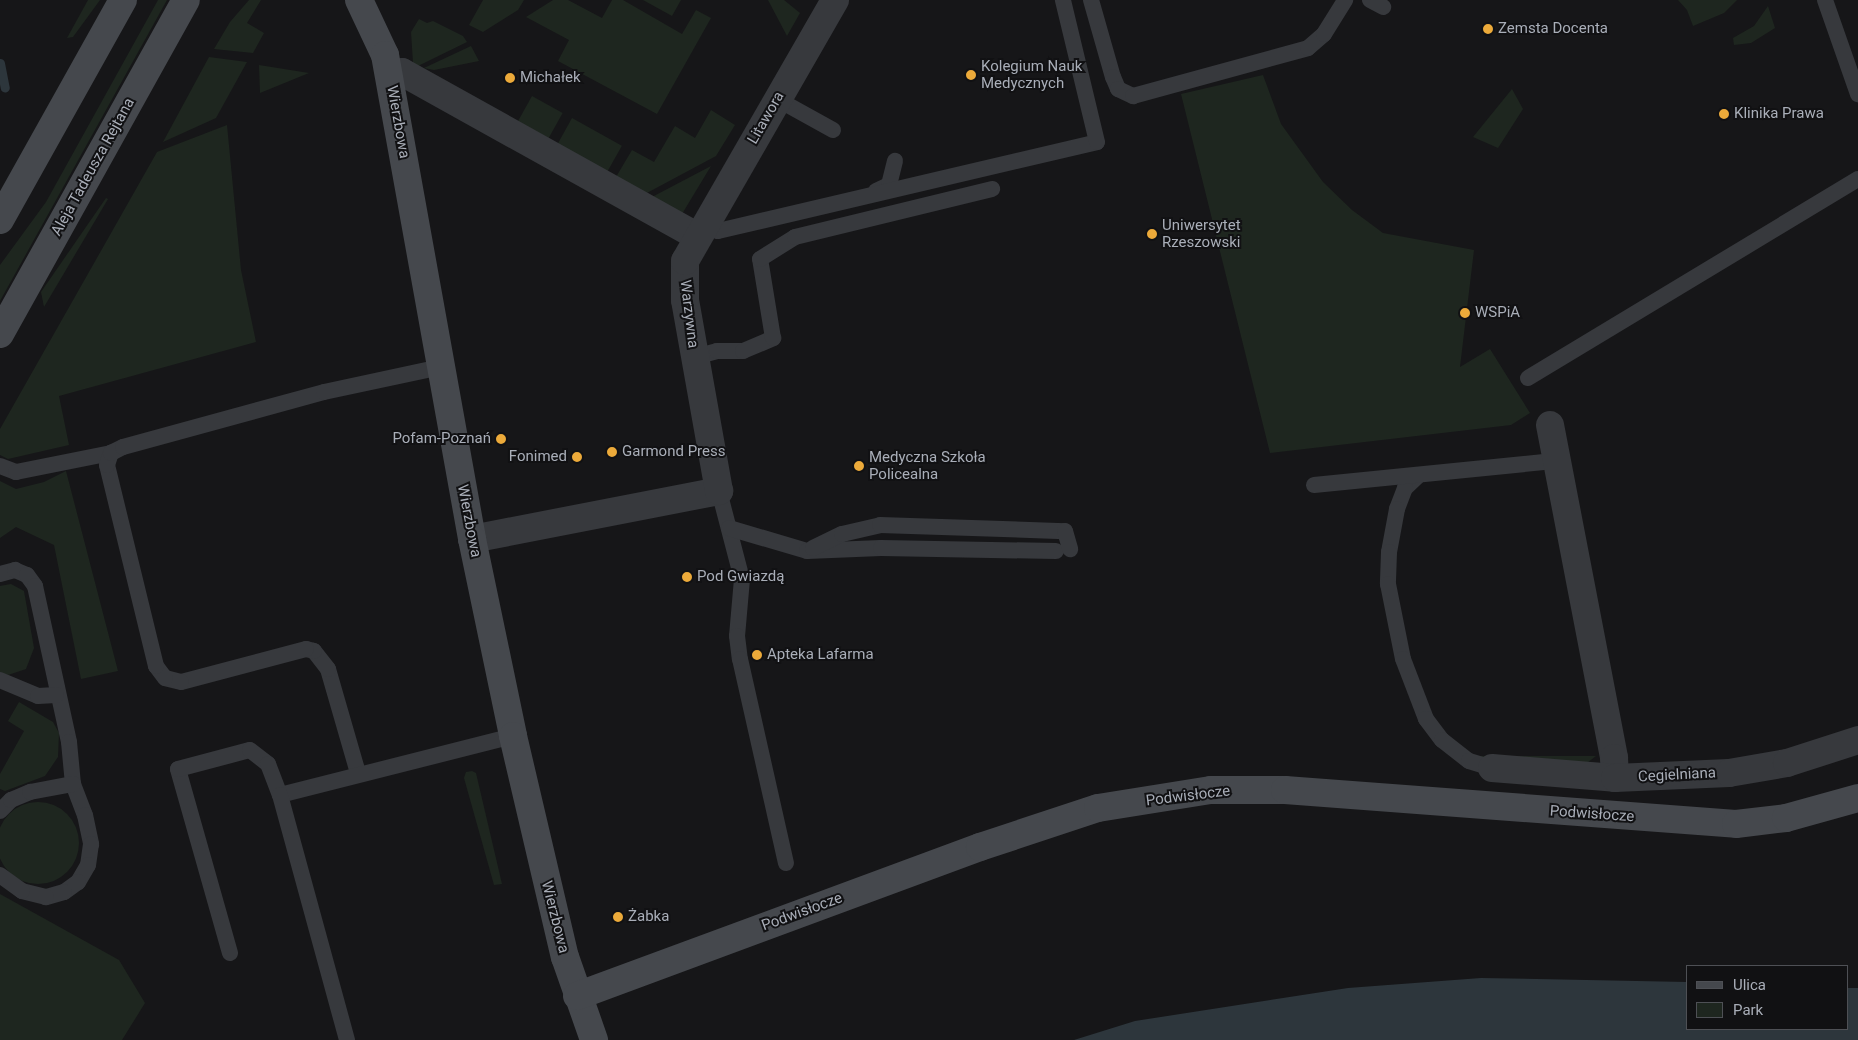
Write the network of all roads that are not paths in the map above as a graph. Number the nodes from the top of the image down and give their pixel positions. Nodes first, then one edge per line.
1 (122, 0) edge
2 (186, 0) edge
3 (835, 0) edge
4 (1063, 0) edge
5 (1091, 0) edge
6 (1345, 0) edge
7 (1825, 0) edge
8 (364, 2) edge
9 (389, 73) junction
10 (1858, 94) edge
11 (777, 99) junction
12 (833, 130) dead end
13 (895, 161) dead end
14 (1858, 179) edge
15 (992, 189) dead end
16 (867, 196) junction
17 (0, 220) edge
18 (700, 231) junction
19 (0, 334) edge
20 (695, 357) junction
21 (441, 368) junction
22 (1528, 378) dead end
23 (1550, 426) dead end
24 (112, 453) junction
25 (1554, 461) junction
26 (0, 466) edge
27 (1418, 476) junction
28 (1314, 485) dead end
29 (719, 491) junction
30 (729, 528) junction
31 (472, 539) junction
32 (807, 551) junction
33 (0, 574) edge
34 (0, 680) edge
35 (56, 695) junction
36 (513, 736) junction
37 (1858, 740) edge
38 (1492, 768) joint
39 (358, 773) junction
40 (1615, 778) junction
41 (72, 784) junction
42 (280, 796) junction
43 (1858, 798) edge
44 (0, 812) edge
45 (786, 863) dead end
46 (0, 875) edge
47 (230, 953) dead end
48 (577, 996) junction
49 (347, 1040) edge
50 (594, 1040) edge

1 - 17 street
2 - 19 street, Aleja Tadeusza Rejtana
3 - 11 street, Litawora
4 - 16 lane
5 - 6 lane
7 - 10 lane
8 - 9 street, Wierzbowa
9 - 18 street
9 - 21 street, Wierzbowa
11 - 12 lane
11 - 18 street, Litawora
13 - 16 lane
14 - 22 lane
15 - 20 lane
16 - 18 lane
18 - 20 street, Warzywna
20 - 29 street, Warzywna
21 - 24 lane
21 - 31 street, Wierzbowa
23 - 25 street
24 - 26 lane
24 - 39 lane
25 - 27 lane
25 - 40 street
27 - 28 lane
27 - 38 lane
29 - 30 lane
29 - 31 street
30 - 32 lane
30 - 45 lane
31 - 36 street, Wierzbowa
32 - 32 lane
33 - 35 lane
34 - 35 lane
35 - 41 lane
36 - 39 lane
36 - 48 street, Wierzbowa
37 - 40 street, Cegielniana
38 - 40 street, Cegielniana
39 - 42 lane
41 - 44 lane
41 - 46 lane
42 - 47 lane
42 - 49 lane
43 - 48 street, Podwisłocze
48 - 50 street, Wierzbowa

